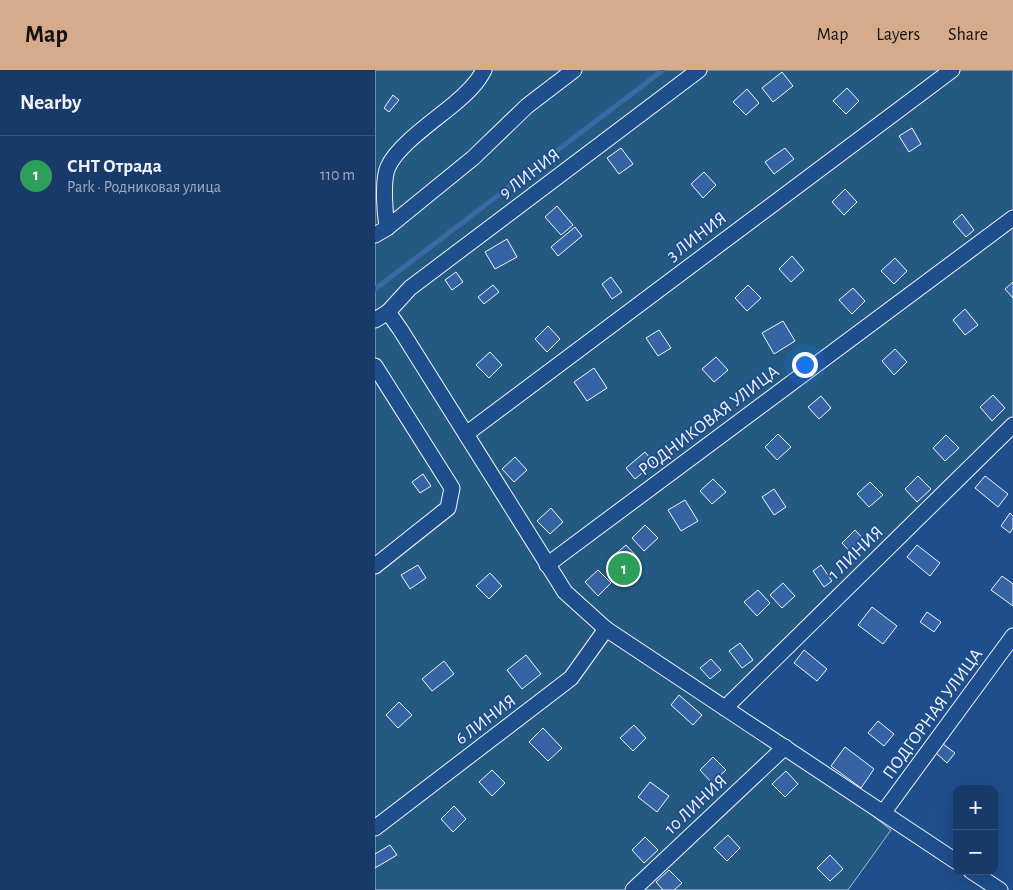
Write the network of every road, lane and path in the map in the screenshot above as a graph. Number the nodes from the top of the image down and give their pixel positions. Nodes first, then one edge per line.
1 (484, 70) edge
2 (574, 70) edge
3 (699, 70) edge
4 (952, 70) edge
5 (1013, 218) edge
6 (381, 232) edge
7 (388, 312) junction
8 (375, 320) edge
9 (375, 366) edge
10 (1013, 425) edge
11 (465, 434) junction
12 (547, 565) junction
13 (375, 566) edge
14 (606, 629) junction
15 (1013, 636) edge
16 (725, 708) junction
17 (785, 747) junction
18 (883, 813) junction
19 (375, 828) edge
20 (953, 859) edge
21 (977, 875) edge
22 (633, 890) edge
23 (1000, 890) edge

1 - 6 street
2 - 6 street
3 - 7 street, 9 ЛИНИЯ
4 - 11 street, 3 ЛИНИЯ
5 - 12 street, РОДНИКОВАЯ УЛИЦА
7 - 8 street, 9 ЛИНИЯ
7 - 11 street
9 - 13 street
10 - 16 street, 1 ЛИНИЯ
11 - 12 street
12 - 14 street
14 - 16 street
14 - 19 street, 6 ЛИНИЯ
15 - 18 street, ПОДГОРНАЯ УЛИЦА
16 - 17 street
17 - 18 street
17 - 22 street, 10 ЛИНИЯ
18 - 20 street
21 - 23 street

